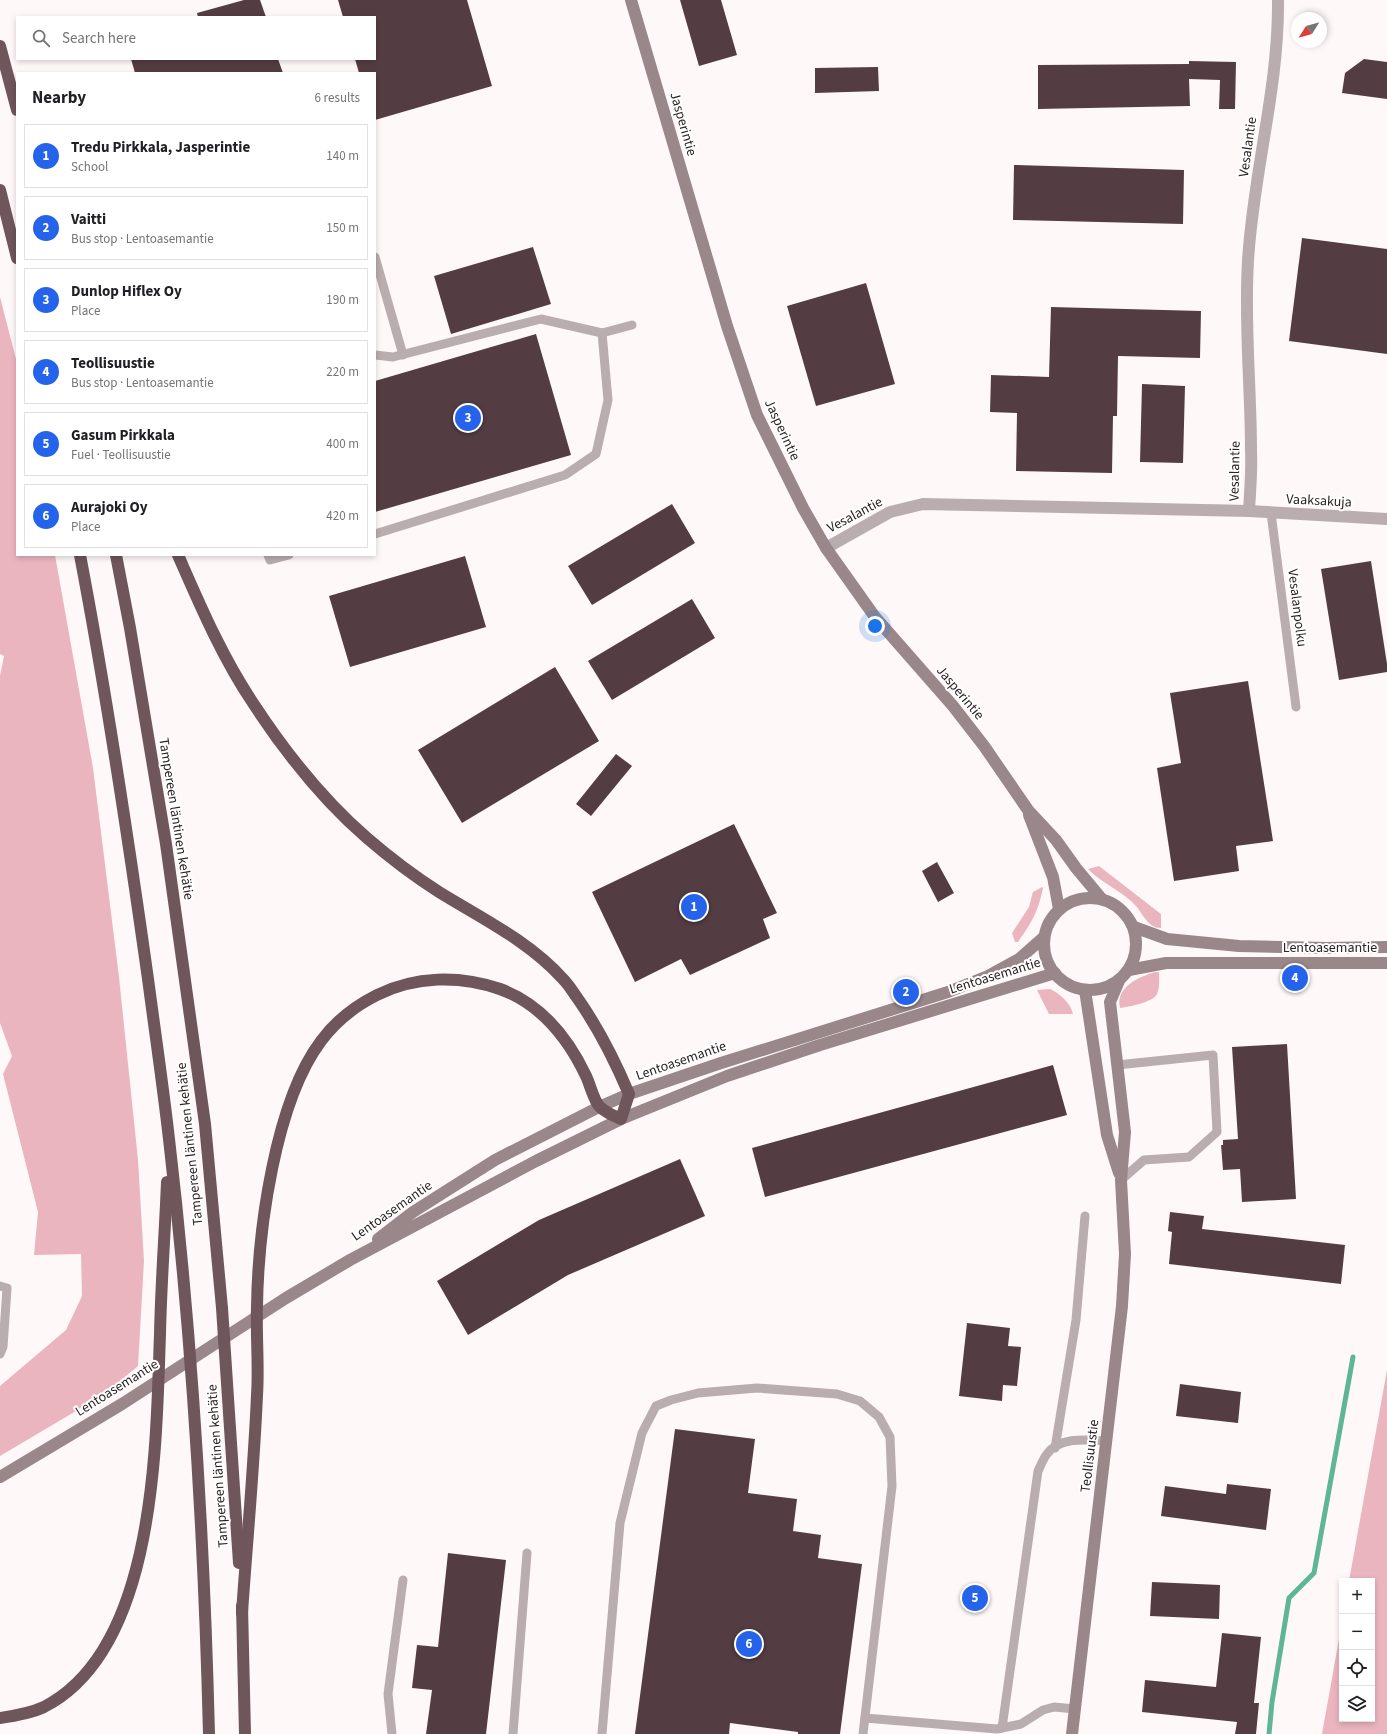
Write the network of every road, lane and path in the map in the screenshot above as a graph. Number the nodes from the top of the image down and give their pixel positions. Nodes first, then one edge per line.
1 (631, 0) edge
2 (1278, 0) edge
3 (0, 46) edge
4 (12, 90) junction
5 (16, 100) edge
6 (16, 106) edge
7 (0, 190) edge
8 (16, 254) edge
9 (376, 260) edge
10 (632, 325) dead end
11 (602, 333) junction
12 (376, 355) edge
13 (403, 355) junction
14 (1249, 511) junction
15 (1271, 513) junction
16 (1387, 519) edge
17 (376, 534) edge
18 (826, 548) junction
19 (80, 556) edge
20 (116, 556) edge
21 (178, 556) edge
22 (268, 556) edge
23 (285, 556) edge
24 (1296, 707) dead end
25 (1028, 810) junction
26 (1101, 898) junction
27 (1059, 909) junction
28 (1134, 927) junction
29 (1044, 937) junction
30 (1387, 947) edge
31 (1387, 963) edge
32 (1129, 970) junction
33 (1055, 973) junction
34 (1119, 981) junction
35 (1085, 990) junction
36 (1117, 1065) junction
37 (629, 1094) junction
38 (598, 1107) junction
39 (621, 1119) junction
40 (169, 1139) junction
41 (1121, 1180) junction
42 (1085, 1216) dead end
43 (350, 1260) junction
44 (0, 1286) edge
45 (0, 1354) edge
46 (1107, 1441) junction
47 (1055, 1448) junction
48 (0, 1477) edge
49 (527, 1553) dead end
50 (403, 1580) dead end
51 (242, 1613) junction
52 (1075, 1709) junction
53 (0, 1718) edge
54 (865, 1718) junction
55 (1002, 1728) junction
56 (209, 1734) edge
57 (245, 1734) edge
58 (392, 1734) edge
59 (513, 1734) edge
60 (602, 1734) edge
61 (863, 1734) edge
62 (1072, 1734) edge

1 - 18 main road, Jasperintie
2 - 14 street, Vesalantie
3 - 4 highway
4 - 5 highway
4 - 6 highway
7 - 8 highway
9 - 13 lane
10 - 11 lane
11 - 13 lane
11 - 17 lane
12 - 13 lane
14 - 15 street, Vaaksakuja
14 - 18 street, Vesalantie
15 - 16 street, Vaaksakuja
15 - 24 lane, Vesalanpolku
18 - 25 main road, Jasperintie
19 - 40 highway, Tampereen läntinen kehätie
20 - 51 highway, Tampereen läntinen kehätie
21 - 37 highway
22 - 23 lane
25 - 26 main road, Jasperintie
25 - 27 main road, Jasperintie
26 - 27 main road
26 - 28 main road
27 - 29 main road
28 - 30 main road, Lentoasemantie
28 - 32 main road
29 - 33 main road
29 - 37 main road, Lentoasemantie
31 - 32 main road, Lentoasemantie
32 - 34 main road
33 - 35 main road
33 - 39 main road, Lentoasemantie
34 - 35 main road
34 - 36 main road, Teollisuustie
35 - 41 main road, Teollisuustie
36 - 41 main road, Teollisuustie
36 - 41 lane
37 - 38 main road, Lentoasemantie
37 - 39 highway
38 - 39 highway
38 - 43 main road, Lentoasemantie
38 - 51 highway
39 - 43 main road, Lentoasemantie
40 - 53 highway
40 - 56 highway, Tampereen läntinen kehätie
41 - 46 main road, Teollisuustie
42 - 47 lane
43 - 48 main road, Lentoasemantie
44 - 45 lane
46 - 47 lane
46 - 52 main road, Teollisuustie
47 - 55 lane
49 - 59 lane
50 - 58 lane
51 - 57 highway, Tampereen läntinen kehätie
52 - 55 lane
52 - 62 main road, Teollisuustie
54 - 55 lane
54 - 60 lane
54 - 61 lane

